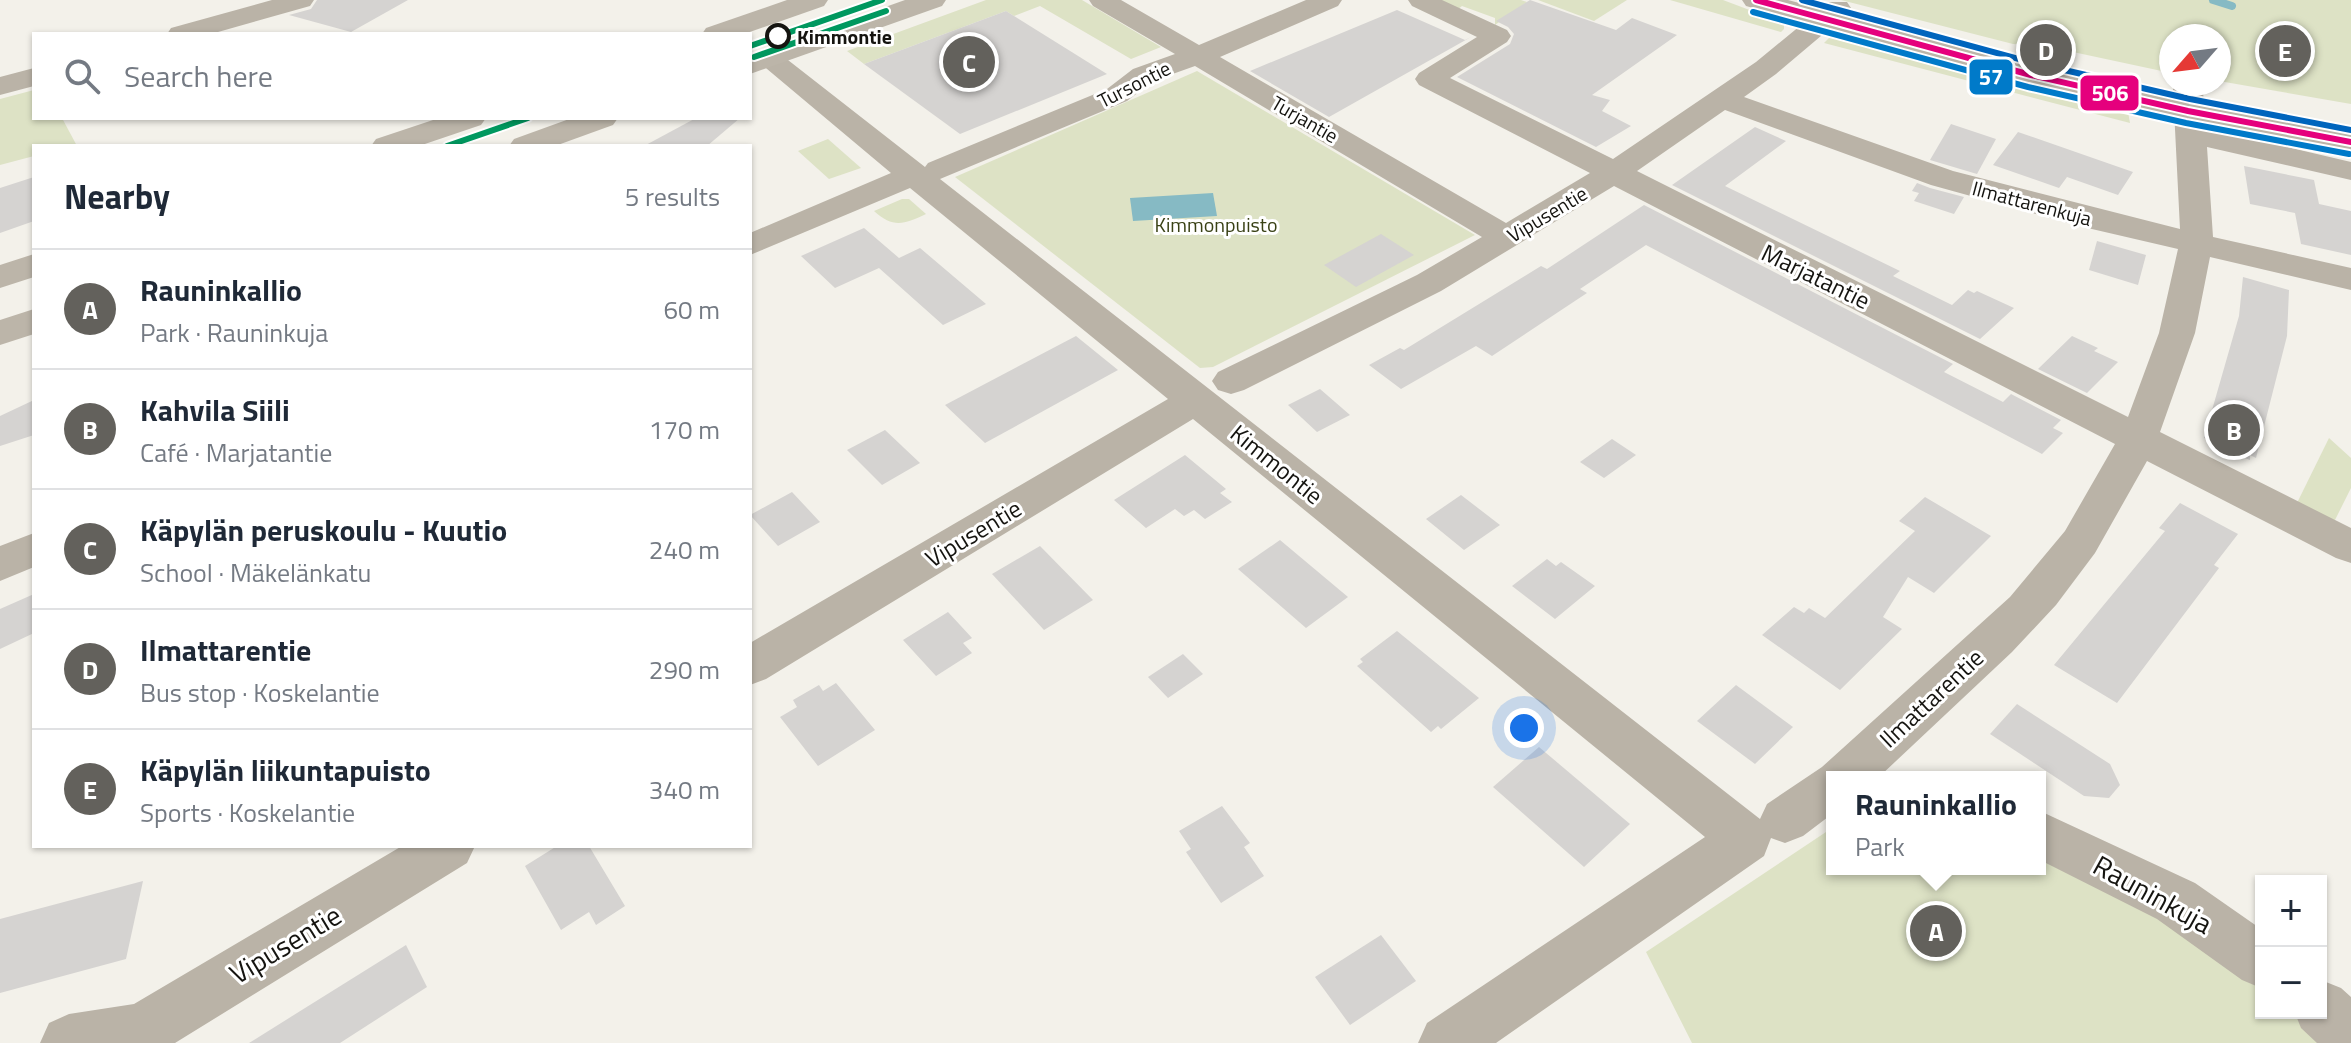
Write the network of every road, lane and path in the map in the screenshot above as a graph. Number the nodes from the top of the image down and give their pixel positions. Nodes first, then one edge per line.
1 (301, 0) edge
2 (814, 0) edge
3 (932, 0) edge
4 (1102, 0) edge
5 (1329, 0) edge
6 (1421, 0) edge
7 (1756, 0) edge
8 (1824, 9) edge
9 (188, 32) edge
10 (722, 32) edge
11 (1198, 56) junction
12 (760, 62) edge
13 (32, 78) edge
14 (0, 86) edge
15 (1722, 99) junction
16 (2189, 111) junction
17 (2351, 119) edge
18 (464, 120) edge
19 (596, 120) edge
20 (2351, 142) edge
21 (393, 144) edge
22 (530, 144) edge
23 (2351, 171) edge
24 (927, 172) junction
25 (1613, 173) junction
26 (1507, 237) junction
27 (2196, 243) junction
28 (752, 244) edge
29 (32, 266) edge
30 (0, 277) edge
31 (2351, 279) edge
32 (32, 322) edge
33 (0, 333) edge
34 (1231, 381) dead end
35 (1196, 400) junction
36 (2137, 439) junction
37 (2351, 547) edge
38 (32, 550) edge
39 (0, 564) edge
40 (752, 665) edge
41 (1861, 771) edge
42 (1826, 794) edge
43 (1766, 830) junction
44 (2046, 837) edge
45 (446, 848) edge
46 (2255, 957) edge
47 (2327, 1013) edge
48 (2351, 1035) edge
49 (136, 1039) edge
50 (69, 1043) edge
51 (1447, 1043) edge

1 - 9 street
2 - 10 main road
3 - 12 main road
4 - 11 street, Turjantie
5 - 11 street, Tursontie
6 - 25 street, Marjatantie
7 - 8 main road
8 - 15 street, Vipusentie
8 - 16 main road
11 - 24 street, Tursontie
11 - 26 street, Turjantie
12 - 24 street, Kimmontie
13 - 14 street
15 - 25 street, Vipusentie
15 - 27 street, Ilmattarenkuja
16 - 17 main road
16 - 20 main road
16 - 23 street
16 - 27 street, Ilmattarentie
18 - 21 main road
19 - 22 main road
24 - 28 street, Tursontie
24 - 35 street, Kimmontie
25 - 26 street, Vipusentie
25 - 36 street, Marjatantie
26 - 34 street, Vipusentie
27 - 31 street, Ilmattarenkuja
27 - 36 street, Ilmattarentie
29 - 30 main road
32 - 33 main road
35 - 40 street, Vipusentie
35 - 43 street, Kimmontie
36 - 37 street, Marjatantie
36 - 41 street, Ilmattarentie
38 - 39 street
42 - 43 street, Ilmattarentie
43 - 51 street, Ilmattarentie
44 - 46 street, Rauninkuja
45 - 49 street, Vipusentie
47 - 48 street
49 - 50 street

